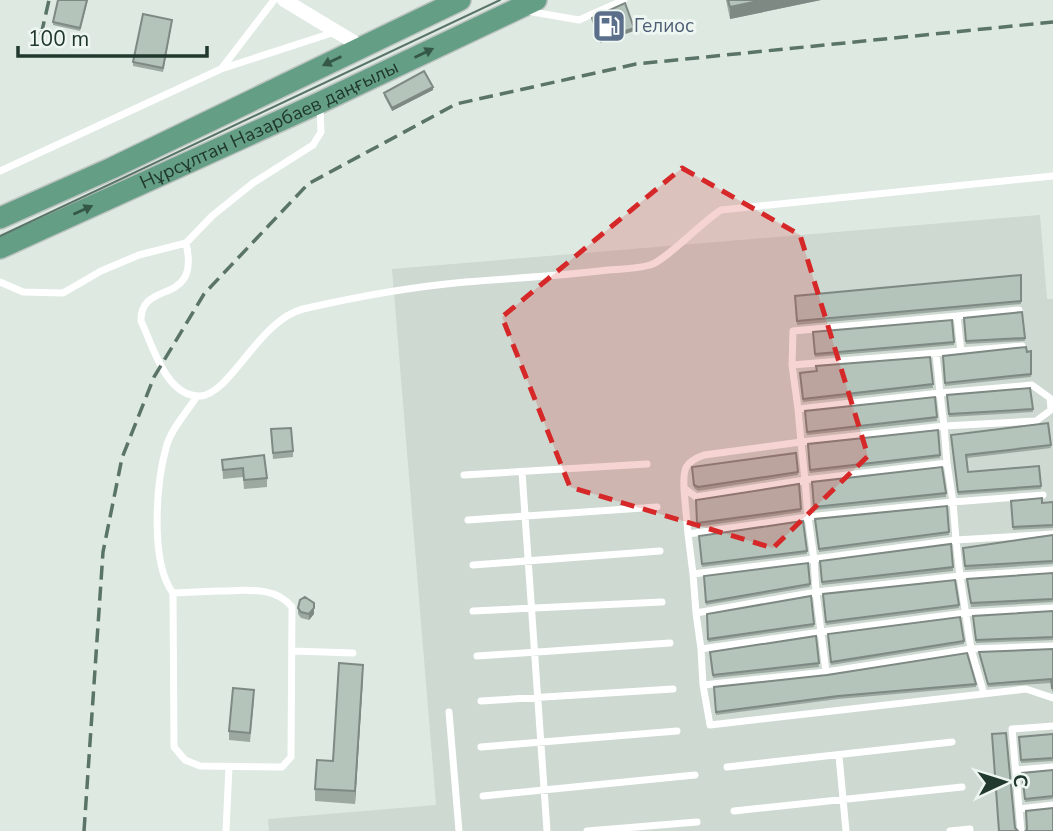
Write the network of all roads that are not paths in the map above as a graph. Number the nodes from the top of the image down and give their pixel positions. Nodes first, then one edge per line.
1 (274, 0) edge
2 (284, 0) edge
3 (460, 0) edge
4 (536, 0) edge
5 (624, 0) edge
6 (516, 9) junction
7 (339, 30) junction
8 (362, 47) junction
9 (221, 69) junction
10 (319, 103) junction
11 (0, 171) edge
12 (1053, 176) edge
13 (0, 218) edge
14 (187, 243) junction
15 (0, 248) edge
16 (179, 270) dead end
17 (189, 273) junction
18 (0, 282) edge
19 (1019, 310) edge
20 (957, 316) junction
21 (1022, 346) edge
22 (961, 352) junction
23 (936, 354) junction
24 (792, 365) junction
25 (940, 393) junction
26 (197, 396) junction
27 (798, 409) junction
28 (944, 426) junction
29 (801, 442) junction
30 (947, 463) junction
31 (648, 464) dead end
32 (522, 472) junction
33 (464, 475) dead end
34 (805, 480) junction
35 (684, 488) junction
36 (1043, 495) edge
37 (953, 502) junction
38 (657, 507) dead end
39 (525, 516) junction
40 (808, 517) junction
41 (468, 520) dead end
42 (688, 534) junction
43 (1053, 534) edge
44 (956, 540) junction
45 (660, 551) dead end
46 (814, 559) junction
47 (528, 561) junction
48 (473, 565) dead end
49 (1053, 570) edge
50 (693, 574) junction
51 (960, 576) junction
52 (816, 592) junction
53 (173, 593) junction
54 (662, 602) dead end
55 (531, 607) junction
56 (1053, 608) edge
57 (473, 611) dead end
58 (696, 613) junction
59 (965, 613) junction
60 (821, 632) junction
61 (670, 643) dead end
62 (1053, 646) edge
63 (701, 649) junction
64 (971, 649) junction
65 (293, 651) junction
66 (534, 651) junction
67 (353, 653) dead end
68 (477, 656) dead end
69 (826, 672) junction
70 (704, 685) junction
71 (673, 690) dead end
72 (984, 694) junction
73 (537, 695) junction
74 (1053, 698) edge
75 (481, 701) dead end
76 (449, 712) dead end
77 (1053, 726) edge
78 (677, 731) dead end
79 (541, 743) junction
80 (952, 743) dead end
81 (481, 747) dead end
82 (839, 756) junction
83 (727, 766) dead end
84 (1053, 766) edge
85 (229, 767) junction
86 (1016, 770) junction
87 (695, 775) dead end
88 (962, 787) dead end
89 (544, 788) junction
90 (483, 796) dead end
91 (843, 800) junction
92 (1053, 805) edge
93 (1019, 809) junction
94 (734, 811) dead end
95 (697, 822) dead end
96 (970, 829) dead end
97 (226, 831) edge
98 (459, 831) edge
99 (547, 831) edge
100 (587, 831) edge
101 (846, 831) edge
102 (950, 831) edge
103 (1021, 831) edge

1 - 9 lane
2 - 7 street
3 - 8 main road, Нұрсұлтан Назарбаев даңғылы
4 - 6 main road, Нұрсұлтан Назарбаев даңғылы
5 - 6 lane
10 -> 6 main road, Нұрсұлтан Назарбаев даңғылы
7 - 8 street
7 - 9 lane
8 -> 13 main road, Нұрсұлтан Назарбаев даңғылы
9 - 11 lane
10 - 14 lane
15 -> 10 main road, Нұрсұлтан Назарбаев даңғылы
12 - 26 lane
14 - 17 lane
14 - 18 lane
16 - 17 lane
17 - 26 lane
19 - 20 lane
20 - 22 lane
20 - 24 lane
21 - 22 lane
22 - 23 lane
23 - 24 lane
23 - 25 lane
24 - 27 lane
25 - 27 lane
25 - 28 lane
25 - 28 lane
26 - 53 lane
27 - 29 lane
28 - 29 lane
28 - 30 lane
29 - 34 lane
29 - 35 lane
30 - 34 lane
30 - 37 lane
31 - 32 lane
32 - 33 lane
32 - 39 lane
34 - 35 lane
34 - 40 lane
35 - 42 lane
36 - 37 lane
37 - 40 lane
37 - 44 lane
38 - 39 lane
39 - 41 lane
39 - 47 lane
40 - 42 lane
40 - 46 lane
42 - 50 lane
43 - 44 lane
44 - 46 lane
44 - 51 lane
45 - 47 lane
46 - 50 lane
46 - 52 lane
47 - 48 lane
47 - 55 lane
49 - 51 lane
50 - 58 lane
51 - 52 lane
51 - 59 lane
52 - 58 lane
52 - 60 lane
53 - 65 lane
53 - 85 lane
54 - 55 lane
55 - 57 lane
55 - 66 lane
56 - 59 lane
58 - 63 lane
59 - 60 lane
59 - 64 lane
60 - 63 lane
60 - 69 lane
61 - 66 lane
62 - 64 lane
63 - 70 lane
64 - 69 lane
64 - 72 lane
65 - 67 lane
65 - 85 lane
66 - 68 lane
66 - 73 lane
69 - 70 lane
70 - 72 lane
71 - 73 lane
72 - 74 lane
73 - 75 lane
73 - 79 lane
76 - 98 lane
77 - 86 lane
78 - 79 lane
79 - 81 lane
79 - 89 lane
80 - 82 lane
82 - 83 lane
82 - 91 lane
84 - 86 lane
85 - 97 lane
86 - 93 lane
87 - 89 lane
88 - 91 lane
89 - 90 lane
89 - 99 lane
91 - 94 lane
91 - 101 lane
92 - 93 lane
93 - 103 lane
95 - 100 lane
96 - 102 lane

